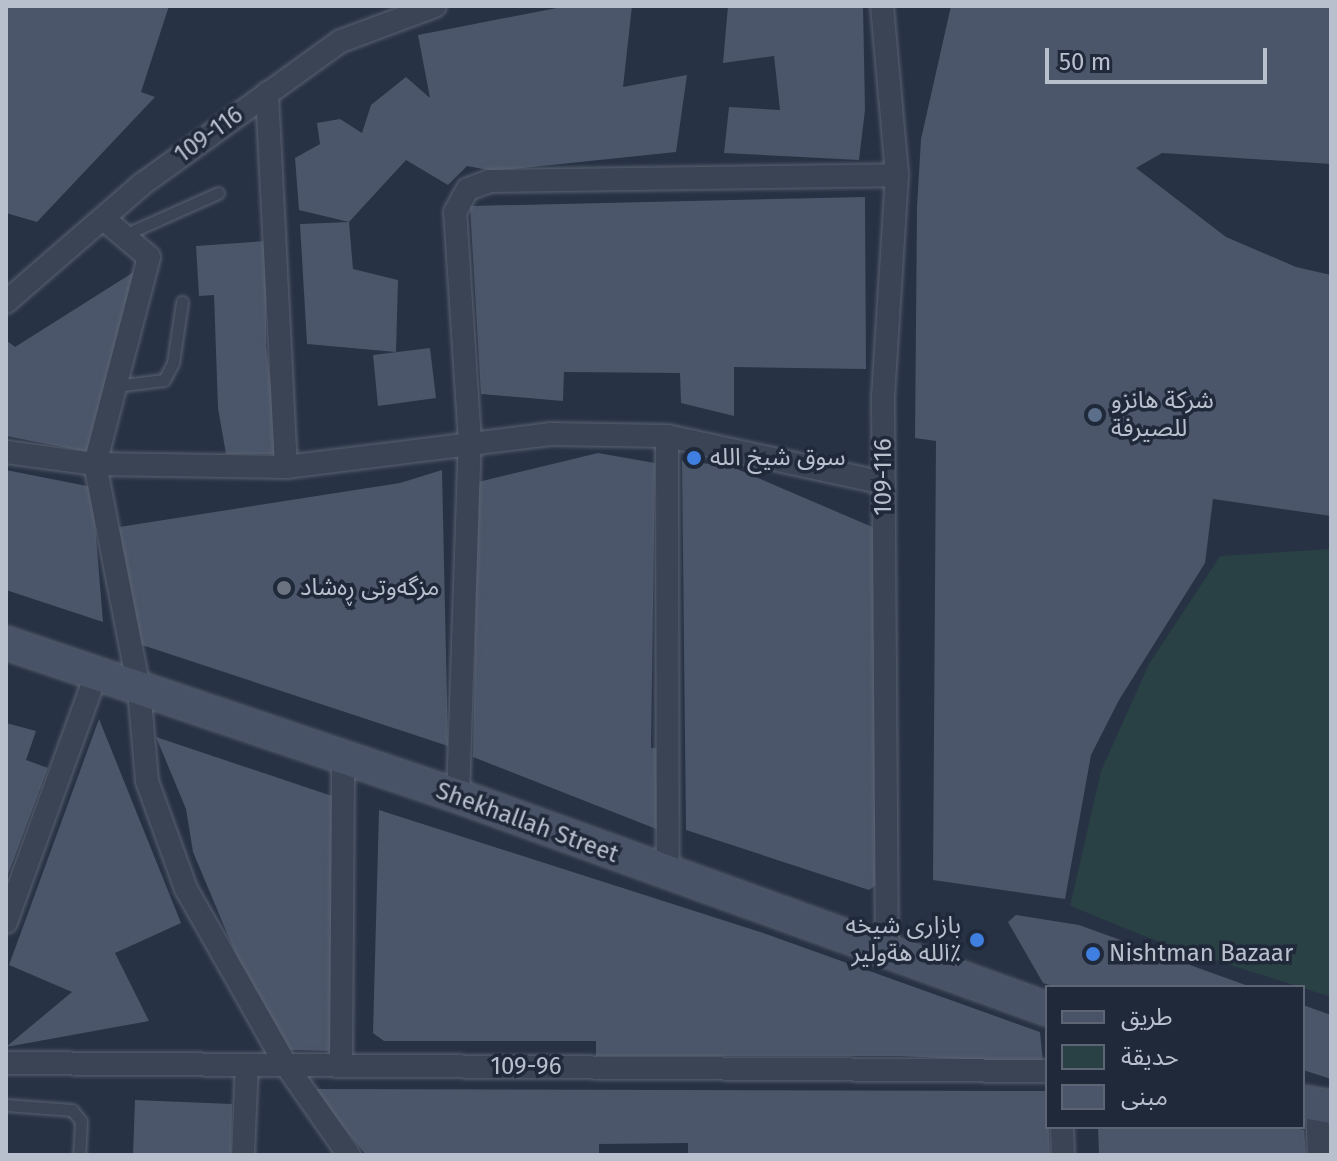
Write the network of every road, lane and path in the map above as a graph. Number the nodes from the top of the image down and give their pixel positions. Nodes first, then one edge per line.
1 (435, 6) edge
2 (882, 6) edge
3 (267, 93) junction
4 (897, 175) junction
5 (218, 193) dead end
6 (105, 220) junction
7 (124, 235) junction
8 (6, 302) edge
9 (182, 302) dead end
10 (116, 386) junction
11 (667, 436) junction
12 (470, 442) junction
13 (6, 452) edge
14 (95, 464) junction
15 (286, 467) junction
16 (884, 483) junction
17 (6, 643) edge
18 (96, 675) junction
19 (139, 689) junction
20 (343, 759) junction
21 (458, 796) junction
22 (668, 875) junction
23 (6, 922) edge
24 (887, 950) junction
25 (1045, 1008) edge
26 (6, 1063) edge
27 (247, 1065) junction
28 (286, 1065) junction
29 (341, 1066) junction
30 (1045, 1071) edge
31 (6, 1105) edge
32 (1317, 1105) edge
33 (1062, 1129) edge
34 (79, 1155) edge
35 (243, 1155) edge
36 (349, 1155) edge
37 (1063, 1155) edge
38 (1319, 1155) edge

1 - 3 street, 109-116
2 - 4 street, 109-116
3 - 6 street, 109-116
3 - 15 street
4 - 12 street
4 - 16 street, 109-116
5 - 7 lane
6 - 7 street
6 - 8 street, 109-116
7 - 10 street
9 - 10 lane
10 - 14 street
11 - 12 street
11 - 16 street
11 - 22 street
12 - 15 street
12 - 21 street
13 - 14 street
14 - 15 street
14 - 19 street
16 - 24 street, 109-116
17 - 18 street, Shekhallah Street
18 - 19 street, Shekhallah Street
18 - 23 street
19 - 20 street, Shekhallah Street
19 - 28 street
20 - 21 street, Shekhallah Street
20 - 29 street
21 - 22 street, Shekhallah Street
22 - 24 street, Shekhallah Street
24 - 25 street, Shekhallah Street
26 - 27 street, 109-96
27 - 28 street, 109-96
27 - 35 street
28 - 29 street, 109-96
28 - 36 street
29 - 30 street, 109-96
31 - 34 lane
32 - 38 street
33 - 37 street

